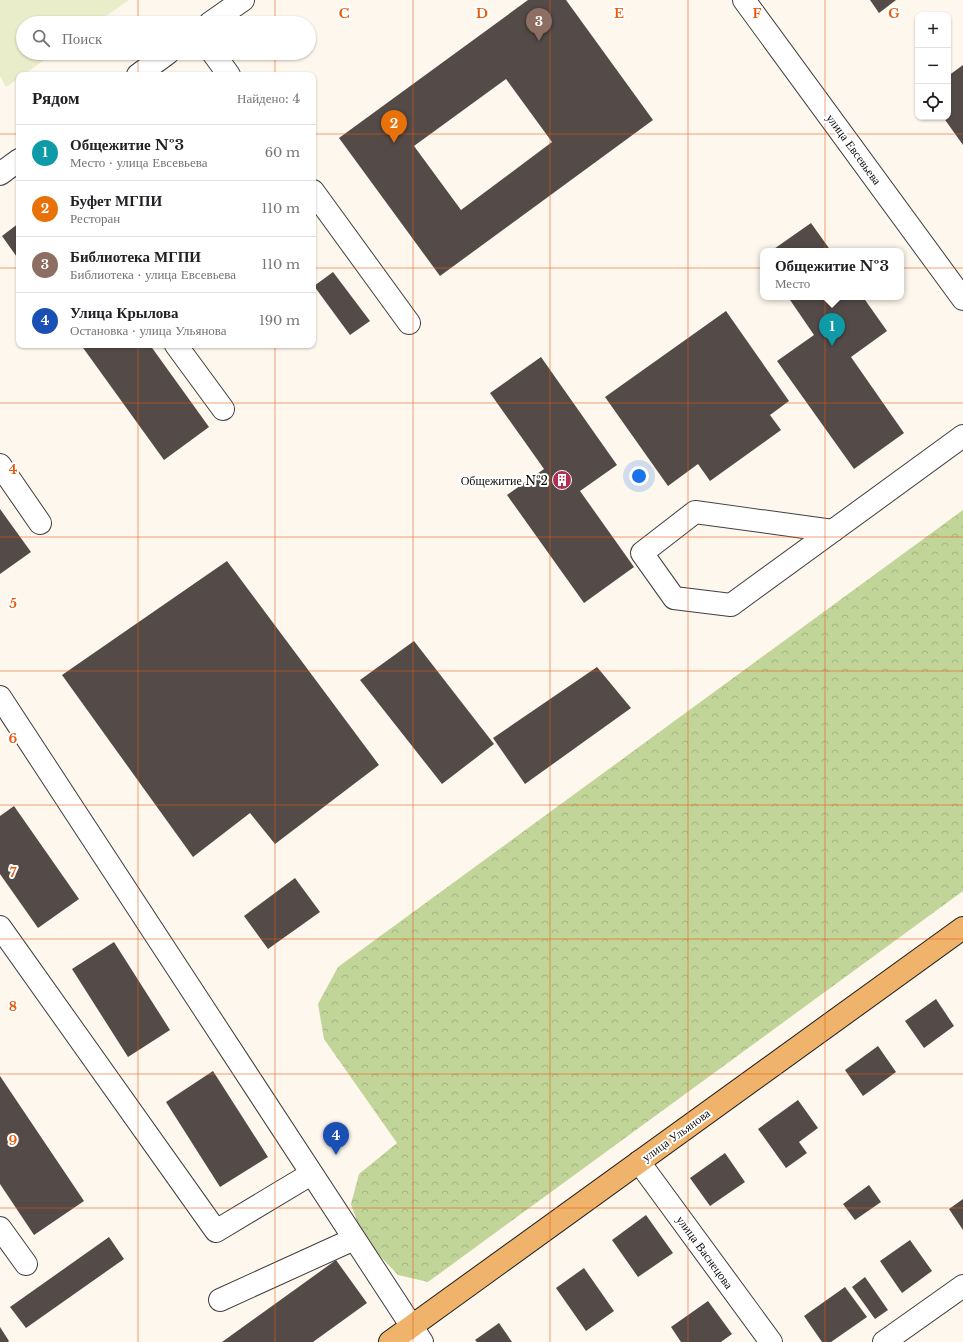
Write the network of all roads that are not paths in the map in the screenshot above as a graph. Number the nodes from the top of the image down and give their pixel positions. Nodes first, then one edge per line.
1 (243, 0) edge
2 (744, 0) edge
3 (220, 16) edge
4 (158, 60) edge
5 (218, 60) edge
6 (142, 72) edge
7 (227, 72) edge
8 (16, 162) edge
9 (0, 174) edge
10 (316, 195) edge
11 (957, 277) edge
12 (963, 299) edge
13 (409, 323) dead end
14 (178, 348) edge
15 (223, 409) dead end
16 (963, 436) edge
17 (0, 464) edge
18 (40, 523) dead end
19 (833, 531) junction
20 (0, 697) edge
21 (0, 927) edge
22 (963, 928) edge
23 (639, 1162) junction
24 (311, 1174) junction
25 (0, 1228) edge
26 (354, 1239) junction
27 (26, 1264) dead end
28 (963, 1286) edge
29 (220, 1300) dead end
30 (416, 1334) edge
31 (390, 1342) edge
32 (771, 1342) edge
33 (884, 1342) edge

1 - 3 street
2 - 11 street, улица Евсевьева
4 - 6 street
5 - 7 street
8 - 9 street
10 - 13 street
11 - 12 street, улица Евсевьева
14 - 15 street
16 - 19 street
17 - 18 street
19 - 19 street
20 - 24 street
21 - 24 street
22 - 23 main road, улица Ульянова
23 - 30 main road, улица Ульянова
23 - 32 street, улица Васнецова
24 - 26 street
25 - 27 street
26 - 29 street
26 - 30 street
28 - 33 street
30 - 31 main road, улица Ульянова

